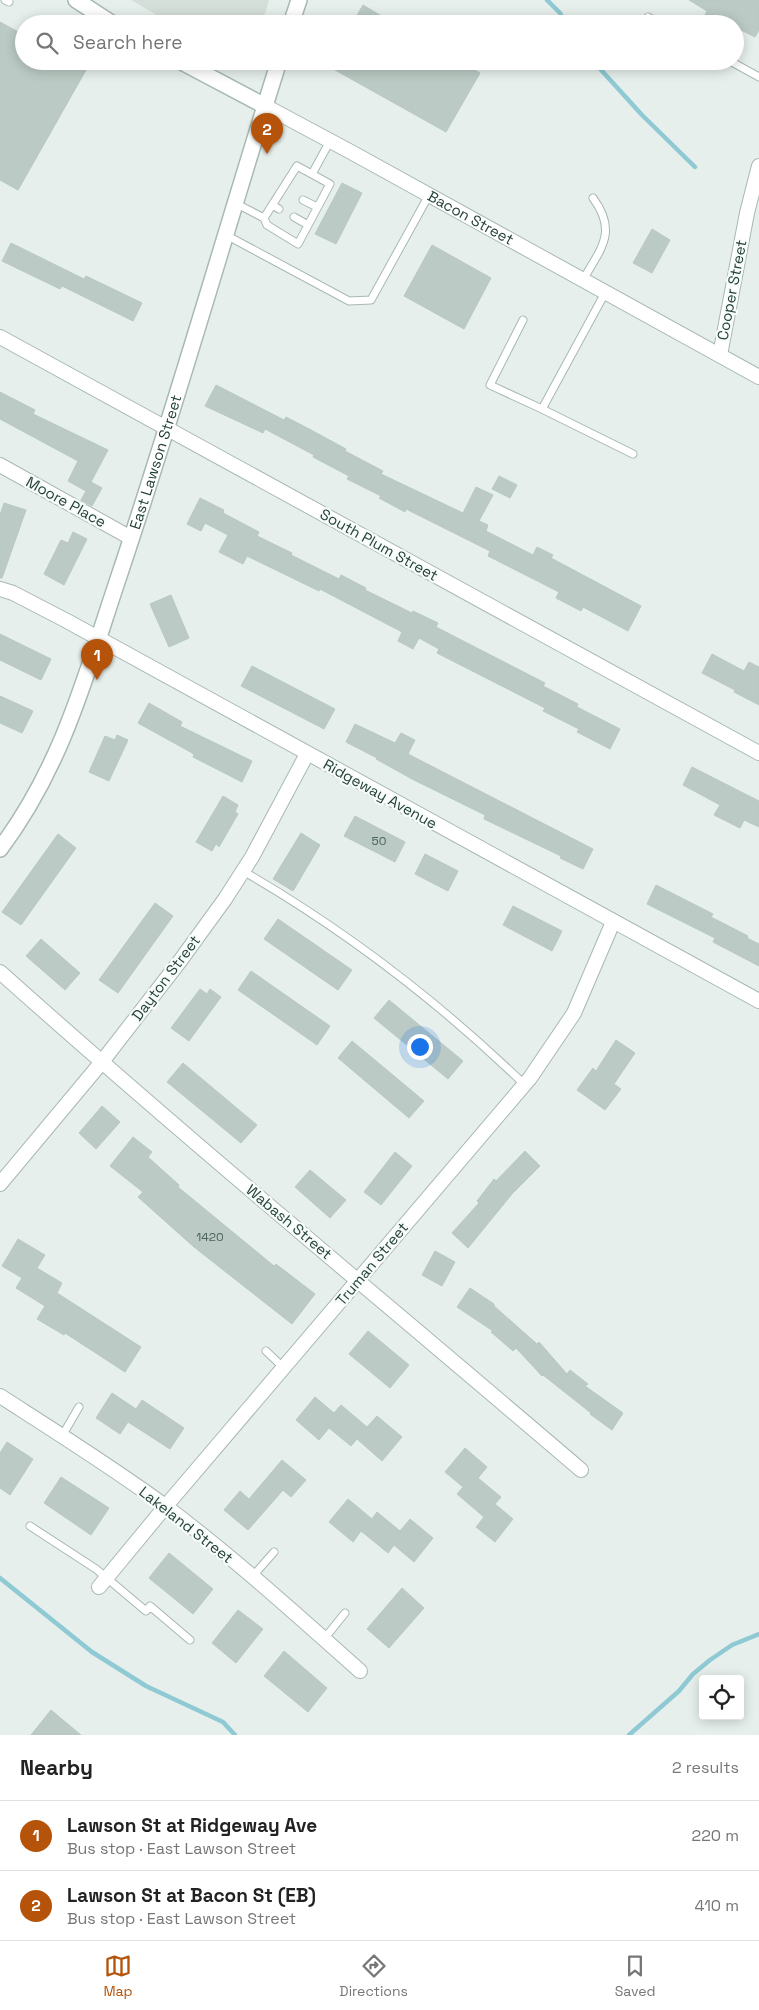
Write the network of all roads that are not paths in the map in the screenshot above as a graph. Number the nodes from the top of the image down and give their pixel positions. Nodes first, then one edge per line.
1 (76, 0) edge
2 (299, 0) edge
3 (99, 15) edge
4 (294, 15) edge
5 (744, 69) edge
6 (197, 70) edge
7 (276, 70) edge
8 (759, 77) edge
9 (265, 106) junction
10 (330, 141) junction
11 (759, 166) edge
12 (312, 174) junction
13 (429, 195) junction
14 (593, 198) dead end
15 (303, 200) dead end
16 (235, 202) junction
17 (317, 207) junction
18 (294, 217) dead end
19 (264, 218) junction
20 (308, 224) junction
21 (225, 234) junction
22 (583, 280) junction
23 (605, 293) junction
24 (523, 320) dead end
25 (0, 337) edge
26 (720, 355) junction
27 (759, 377) edge
28 (542, 409) junction
29 (165, 428) junction
30 (633, 454) dead end
31 (0, 465) edge
32 (132, 538) junction
33 (0, 589) edge
34 (98, 639) junction
35 (759, 753) edge
36 (307, 754) junction
37 (0, 849) edge
38 (243, 871) junction
39 (613, 922) junction
40 (0, 972) edge
41 (759, 1001) edge
42 (102, 1062) junction
43 (525, 1085) junction
44 (0, 1184) edge
45 (358, 1280) junction
46 (266, 1351) dead end
47 (284, 1369) junction
48 (0, 1396) edge
49 (79, 1407) dead end
50 (62, 1436) junction
51 (580, 1470) dead end
52 (165, 1507) junction
53 (30, 1526) dead end
54 (274, 1552) dead end
55 (252, 1577) junction
56 (104, 1582) junction
57 (345, 1613) dead end
58 (324, 1639) junction
59 (190, 1640) dead end
60 (360, 1671) dead end

1 - 3 street
2 - 4 street
5 - 8 lane
6 - 9 street, Bacon Street
7 - 9 street, East Lawson Street
9 - 10 street, Bacon Street
9 - 16 street, East Lawson Street
10 - 12 lane
10 - 13 street, Bacon Street
11 - 26 street, Cooper Street
12 - 17 lane
12 - 19 lane
13 - 21 lane
13 - 22 street, Bacon Street
14 - 22 lane
15 - 17 lane
16 - 19 lane
16 - 21 street, East Lawson Street
17 - 20 lane
18 - 20 lane
19 - 20 lane
21 - 29 street, East Lawson Street
22 - 23 street, Bacon Street
23 - 26 street, Bacon Street
23 - 28 lane
24 - 28 lane
25 - 29 street, South Plum Street
26 - 27 street, Bacon Street
28 - 30 lane
29 - 32 street, East Lawson Street
29 - 35 street, South Plum Street
31 - 32 street, Moore Place
32 - 34 street, East Lawson Street
33 - 34 street, Ridgeway Avenue
34 - 36 street, Ridgeway Avenue
34 - 37 street, East Lawson Street
36 - 38 street, Dayton Street
36 - 39 street, Ridgeway Avenue
38 - 42 street, Dayton Street
38 - 43 lane
39 - 41 street, Ridgeway Avenue
39 - 43 street, Truman Street
40 - 42 street, Wabash Street
42 - 44 street, Dayton Street
42 - 45 street, Wabash Street
43 - 45 street, Truman Street
45 - 47 street, Truman Street
45 - 51 street, Wabash Street
46 - 47 lane
47 - 52 street, Truman Street
48 - 50 street, Lakeland Street
49 - 50 lane
50 - 52 street, Lakeland Street
52 - 55 street, Lakeland Street
52 - 56 street, Truman Street
53 - 56 lane
54 - 55 lane
55 - 58 street, Lakeland Street
56 - 59 lane
57 - 58 lane
58 - 60 street, Lakeland Street

